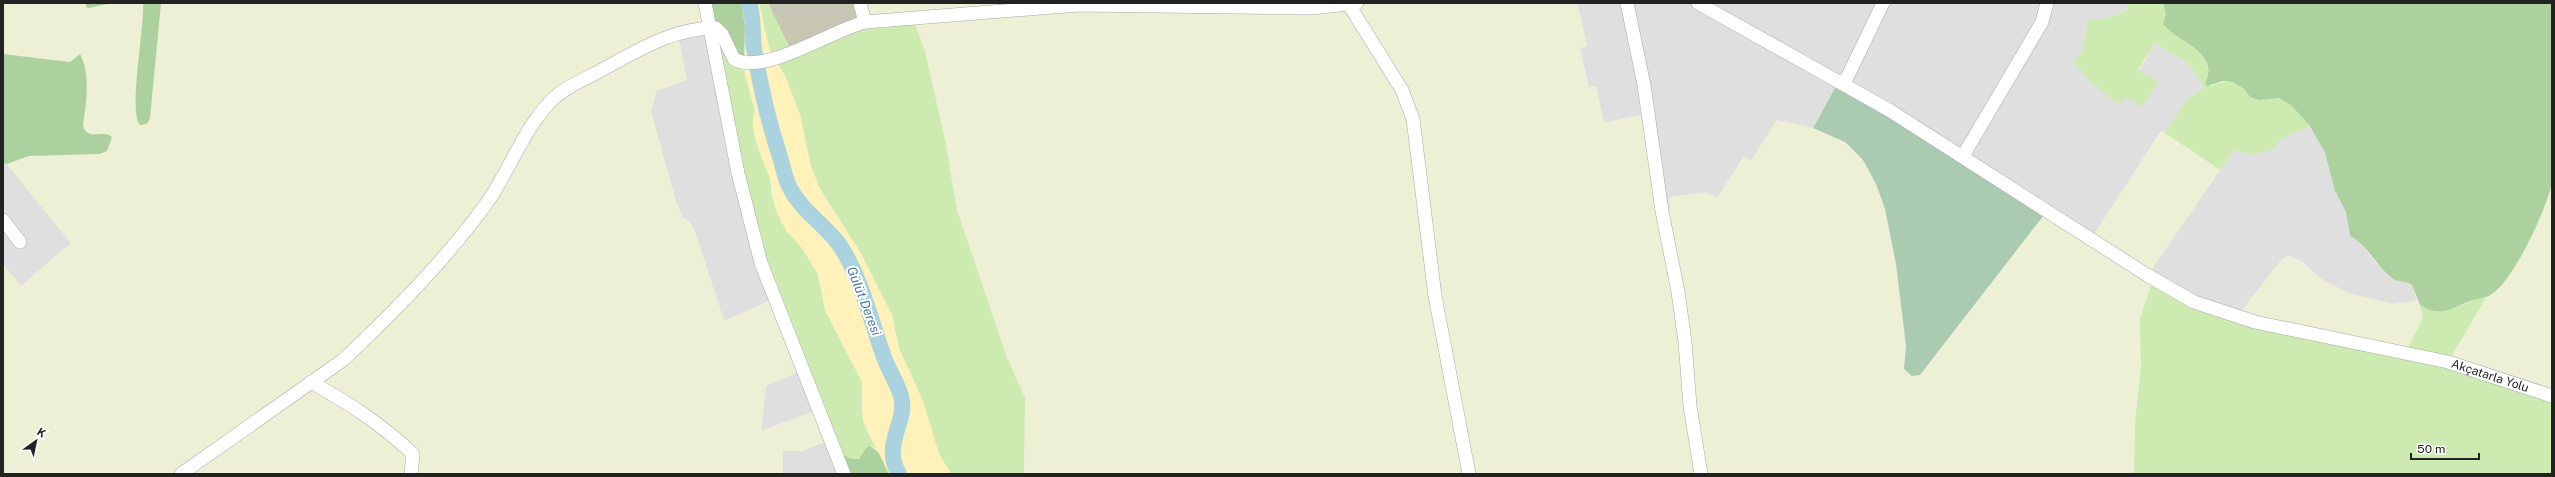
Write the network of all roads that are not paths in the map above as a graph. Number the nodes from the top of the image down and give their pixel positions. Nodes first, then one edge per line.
1 (706, 3) edge
2 (860, 3) edge
3 (1627, 3) edge
4 (1698, 3) edge
5 (1883, 3) edge
6 (2047, 3) edge
7 (1353, 4) edge
8 (865, 22) junction
9 (710, 28) junction
10 (1844, 84) junction
11 (1963, 156) junction
12 (3, 220) edge
13 (20, 242) dead end
14 (311, 382) junction
15 (2552, 396) edge
16 (181, 474) edge
17 (412, 474) edge
18 (844, 474) edge
19 (1469, 474) edge
20 (1701, 474) edge

1 - 9 street
2 - 8 street
3 - 20 street
4 - 10 street, Akçatarla Yolu
5 - 10 street
6 - 11 street
7 - 8 street
7 - 19 street
8 - 9 street
9 - 14 street
9 - 18 street
10 - 11 street, Akçatarla Yolu
11 - 15 street, Akçatarla Yolu
12 - 13 street
14 - 16 street
14 - 17 street

